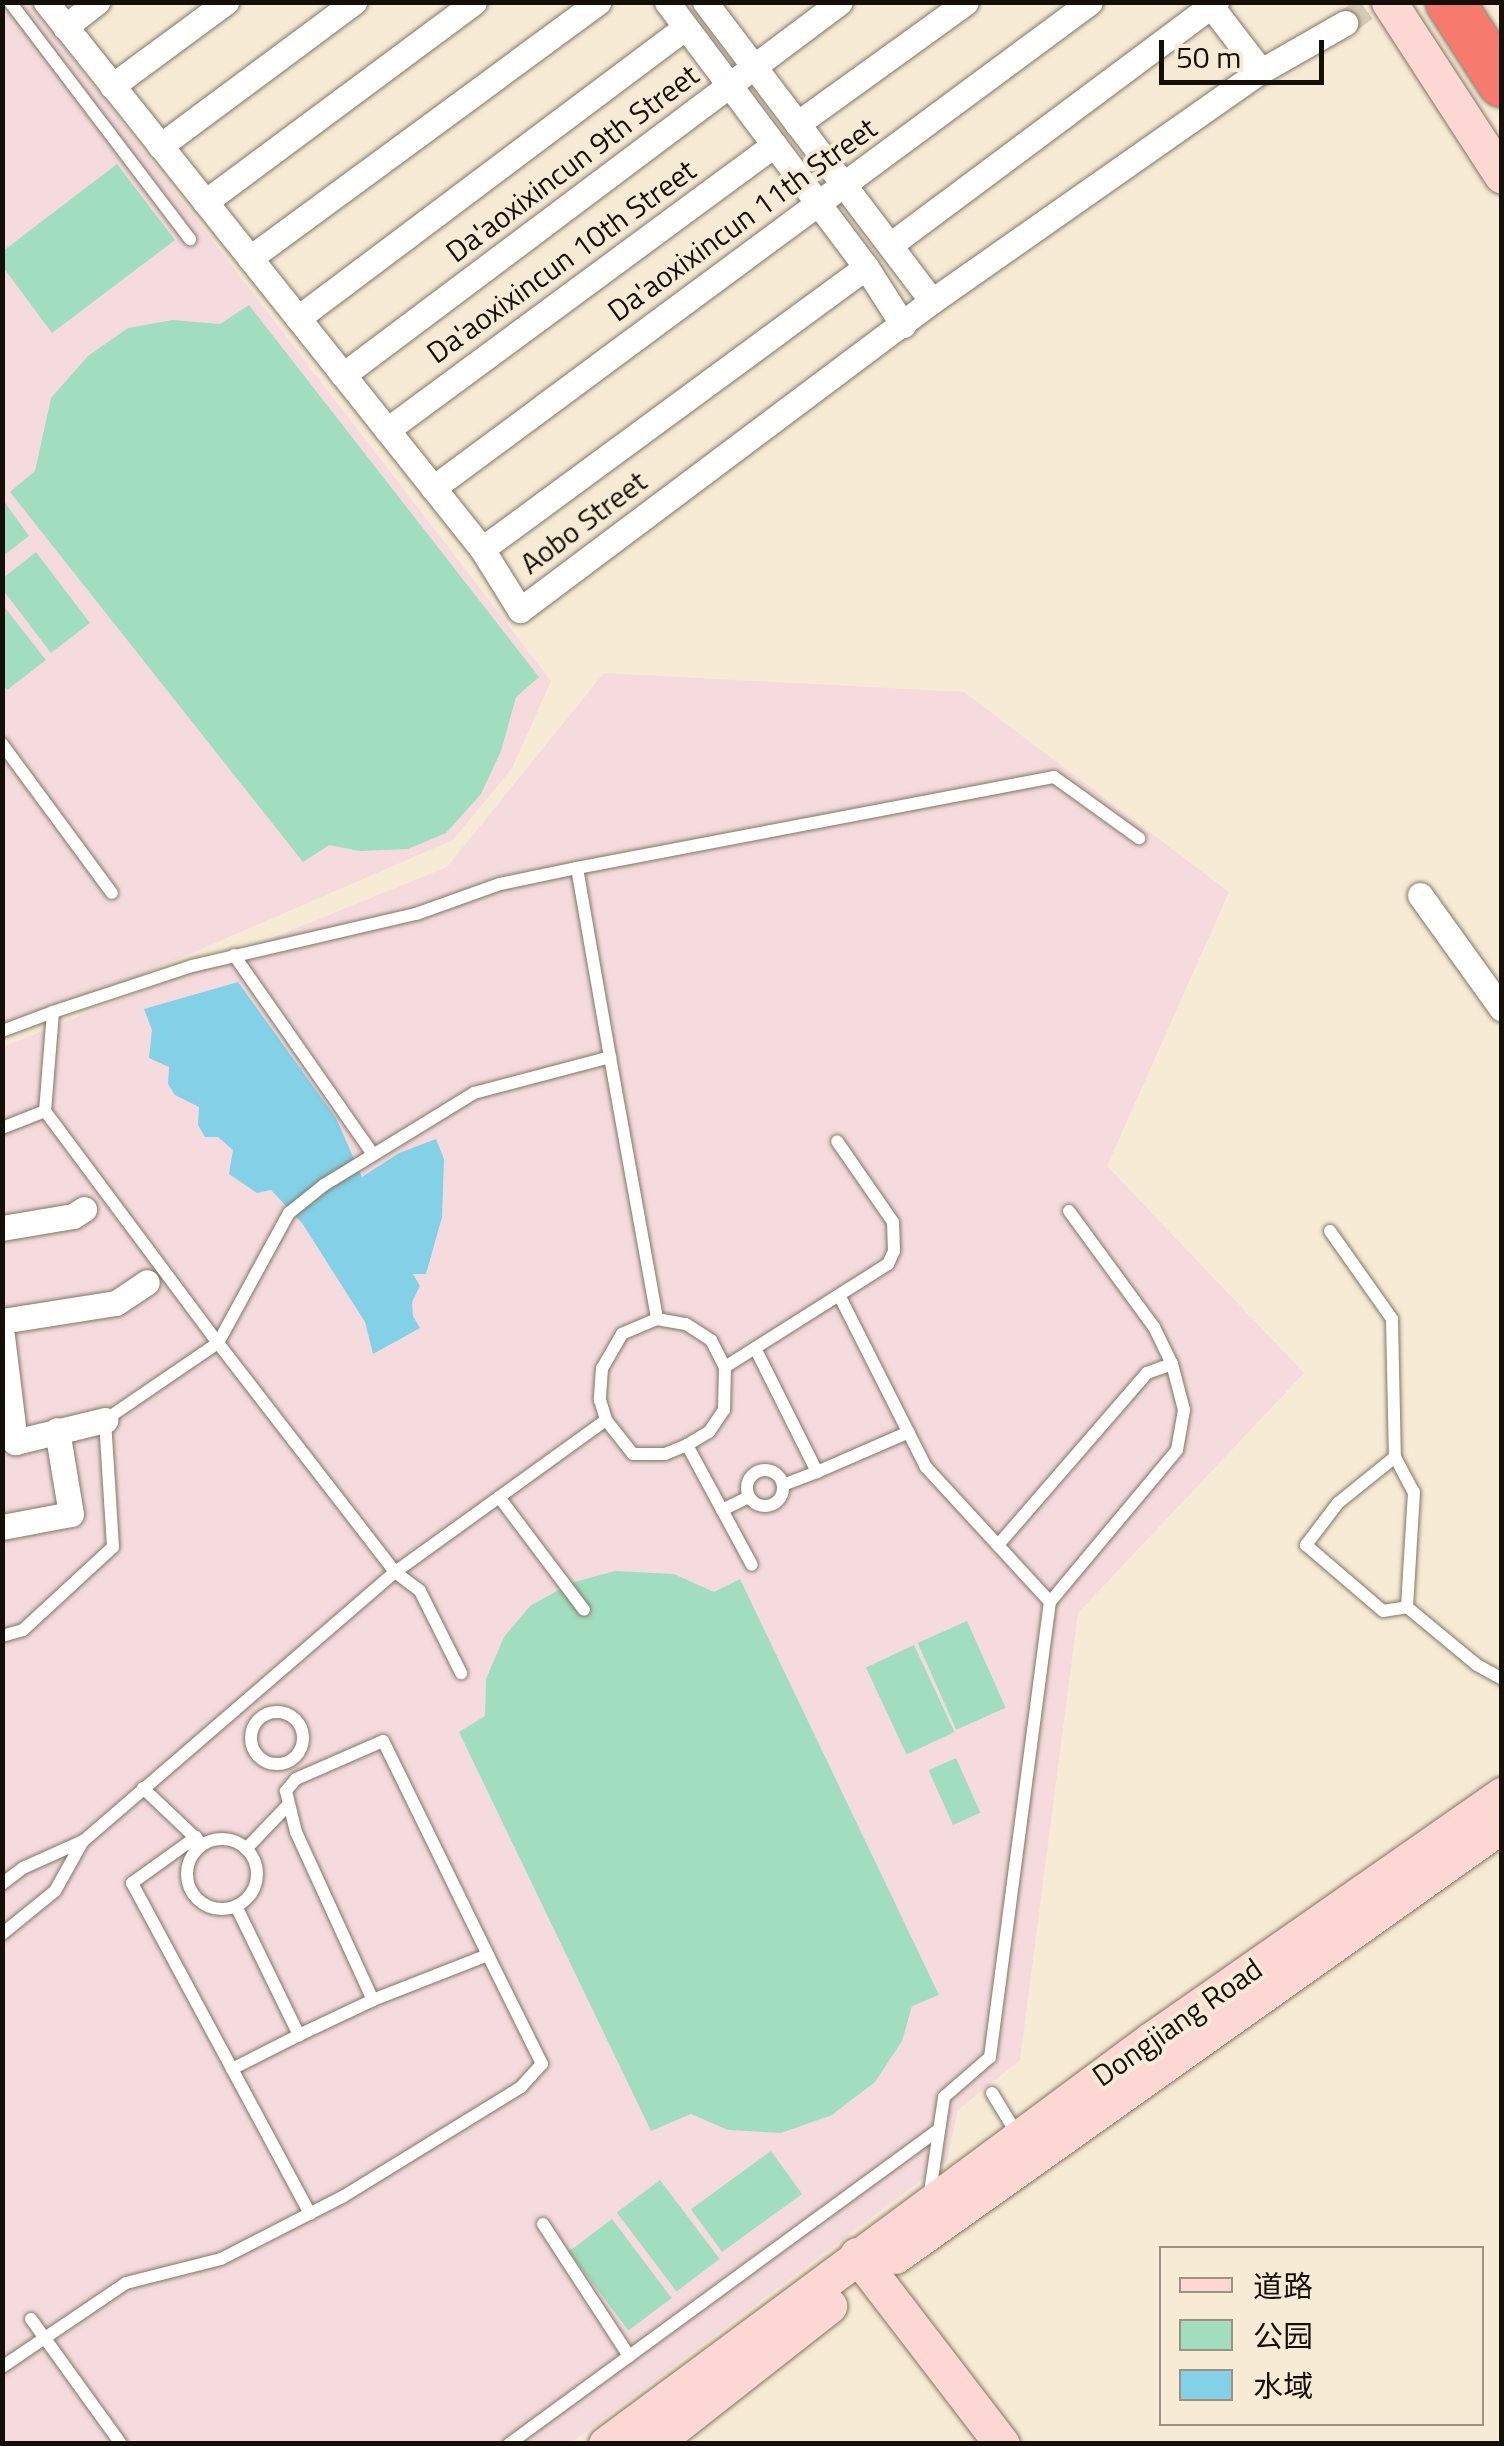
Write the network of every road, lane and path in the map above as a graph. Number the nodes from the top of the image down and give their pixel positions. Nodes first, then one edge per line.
1 (10, 2) edge
2 (46, 2) edge
3 (98, 2) edge
4 (226, 2) edge
5 (354, 2) edge
6 (474, 2) edge
7 (598, 2) edge
8 (666, 2) edge
9 (840, 2) edge
10 (966, 2) edge
11 (1090, 2) edge
12 (1389, 2) edge
13 (1407, 2) edge
14 (1450, 2) edge
15 (707, 4) edge
16 (1212, 4) edge
17 (1345, 24) tunnel mouth
18 (65, 26) junction
19 (685, 27) junction
20 (1426, 58) junction
21 (752, 67) junction
22 (1261, 70) junction
23 (1502, 83) edge
24 (112, 86) junction
25 (728, 86) junction
26 (797, 124) junction
27 (774, 145) junction
28 (160, 146) junction
29 (1502, 176) edge
30 (844, 185) junction
31 (205, 202) junction
32 (818, 204) junction
33 (190, 239) dead end
34 (890, 245) junction
35 (250, 258) junction
36 (866, 267) junction
37 (932, 301) junction
38 (298, 318) junction
39 (903, 325) junction
40 (343, 375) junction
41 (387, 430) junction
42 (433, 488) junction
43 (482, 550) junction
44 (2, 744) edge
45 (1139, 838) dead end
46 (576, 868) junction
47 (112, 893) dead end
48 (1420, 895) dead end
49 (234, 956) junction
50 (1502, 1009) edge
51 (53, 1012) junction
52 (2, 1031) edge
53 (610, 1058) junction
54 (45, 1111) junction
55 (2, 1128) edge
56 (837, 1141) dead end
57 (373, 1154) junction
58 (84, 1209) dead end
59 (1069, 1211) dead end
60 (2, 1228) edge
61 (1330, 1231) dead end
62 (147, 1282) dead end
63 (840, 1294) junction
64 (656, 1319) junction
65 (2, 1320) edge
66 (3, 1338) edge
67 (218, 1342) junction
68 (755, 1348) junction
69 (1172, 1364) junction
70 (725, 1367) junction
71 (105, 1420) junction
72 (606, 1420) junction
73 (57, 1430) junction
74 (909, 1432) junction
75 (9, 1443) edge
76 (686, 1445) junction
77 (1395, 1457) junction
78 (817, 1472) junction
79 (783, 1485) junction
80 (499, 1497) junction
81 (749, 1497) junction
82 (722, 1510) junction
83 (2, 1528) edge
84 (998, 1546) junction
85 (752, 1565) dead end
86 (395, 1572) junction
87 (1050, 1602) junction
88 (1407, 1607) junction
89 (584, 1610) dead end
90 (2, 1636) edge
91 (461, 1673) dead end
92 (1502, 1680) edge
93 (292, 1758) junction
94 (296, 1779) junction
95 (144, 1788) junction
96 (1502, 1794) edge
97 (288, 1805) junction
98 (1502, 1825) edge
99 (83, 1840) junction
100 (199, 1841) junction
101 (246, 1849) junction
102 (2, 1884) edge
103 (236, 1906) junction
104 (2, 1934) edge
105 (488, 1955) junction
106 (373, 2000) junction
107 (299, 2035) junction
108 (232, 2069) junction
109 (992, 2092) dead end
110 (938, 2130) junction
111 (1018, 2136) junction
112 (929, 2201) junction
113 (310, 2214) junction
114 (543, 2224) dead end
115 (866, 2263) junction
116 (32, 2318) dead end
117 (44, 2336) junction
118 (629, 2356) junction
119 (2, 2367) edge
120 (121, 2444) edge
121 (509, 2444) edge
122 (606, 2444) edge
123 (652, 2444) edge
124 (1002, 2444) edge

1 - 33 lane
2 - 18 street, Aobo Street
3 - 18 street
4 - 24 street
5 - 28 street
6 - 31 street
7 - 35 street
8 - 19 street
9 - 21 street, Da'aoxixincun 9th Street
10 - 26 street
11 - 30 street, Da'aoxixincun 11th Street
12 - 20 street
13 - 20 street
14 - 23 highway
15 - 21 street
16 - 22 street
16 - 34 street
17 - 22 street, Aobo Street
18 - 24 street, Aobo Street
19 - 25 street
19 - 38 street
20 - 29 street
21 - 25 street, Da'aoxixincun 9th Street
21 - 26 street
22 - 37 street, Aobo Street
24 - 28 street, Aobo Street
25 - 27 street
25 - 40 street, Da'aoxixincun 9th Street
26 - 30 street
27 - 32 street
27 - 41 street, Da'aoxixincun 10th Street
28 - 31 street, Aobo Street
30 - 32 street, Da'aoxixincun 11th Street
30 - 34 street
31 - 35 street, Aobo Street
32 - 36 street
32 - 42 street, Da'aoxixincun 11th Street
34 - 37 street
35 - 38 street, Aobo Street
36 - 39 street
36 - 43 street
37 - 39 street, Aobo Street
38 - 40 street, Aobo Street
39 - 43 street, Aobo Street
40 - 41 street, Aobo Street
41 - 42 street, Aobo Street
42 - 43 street, Aobo Street
44 - 47 lane
45 - 46 lane
46 - 49 lane
46 - 53 lane
48 - 50 street
49 - 51 lane
49 - 57 lane
51 - 52 lane
51 - 54 lane
53 - 57 lane
53 - 64 lane
54 - 55 lane
54 - 67 lane
56 - 63 lane
57 - 67 lane
58 - 60 street
59 - 69 lane
61 - 77 lane
62 - 65 street
63 - 68 lane
63 - 74 lane
64 - 70 lane
64 - 72 lane
66 - 75 street
67 - 71 lane
67 - 86 lane
68 - 70 lane
68 - 78 lane
69 - 84 lane
69 - 87 lane
70 - 76 lane
71 - 73 street
71 - 90 lane
72 - 76 lane
72 - 80 lane
73 - 75 street
73 - 83 street
74 - 78 lane
74 - 84 lane
76 - 82 lane
77 - 88 lane
77 - 88 lane
78 - 79 lane
79 - 81 lane
79 - 81 lane
80 - 86 lane
80 - 89 lane
81 - 82 lane
82 - 85 lane
84 - 87 lane
86 - 91 lane
86 - 95 lane
87 - 110 lane
88 - 92 lane
93 - 93 lane
93 - 94 lane
94 - 97 lane
94 - 105 lane
95 - 99 lane
95 - 100 lane
96 - 111 street, Dongjiang Road
97 - 101 lane
97 - 106 lane
98 - 115 street, Dongjiang Road
99 - 102 lane
99 - 104 lane
100 - 101 lane
100 - 103 lane
100 - 108 lane
101 - 103 lane
103 - 107 lane
105 - 106 lane
105 - 113 lane
106 - 107 lane
107 - 108 lane
108 - 113 lane
109 - 111 lane
110 - 112 lane
110 - 118 lane
111 - 112 street, Dongjiang Road
112 - 115 street, Dongjiang Road
113 - 117 lane
114 - 118 lane
115 - 122 street, Dongjiang Road
115 - 123 street, Dongjiang Road
115 - 124 street
116 - 117 lane
117 - 119 lane
117 - 120 lane
118 - 121 lane

